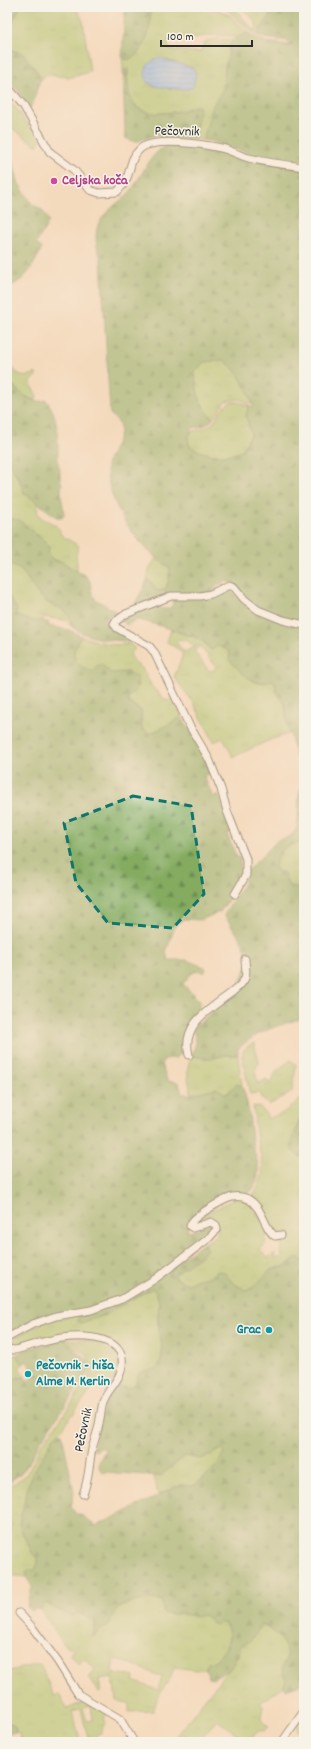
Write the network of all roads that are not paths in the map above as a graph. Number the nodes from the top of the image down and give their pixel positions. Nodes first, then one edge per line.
1 (7, 86) edge
2 (304, 167) edge
3 (304, 626) edge
4 (235, 894) dead end
5 (245, 959) dead end
6 (189, 1055) dead end
7 (281, 1235) dead end
8 (7, 1338) edge
9 (7, 1349) edge
10 (83, 1494) dead end
11 (19, 1613) dead end
12 (304, 1711) edge
13 (134, 1742) edge
14 (282, 1742) edge

1 - 2 street, Pečovnik
3 - 4 street
5 - 6 street
7 - 8 street
9 - 10 street, Pečovnik
11 - 13 street
12 - 14 street

